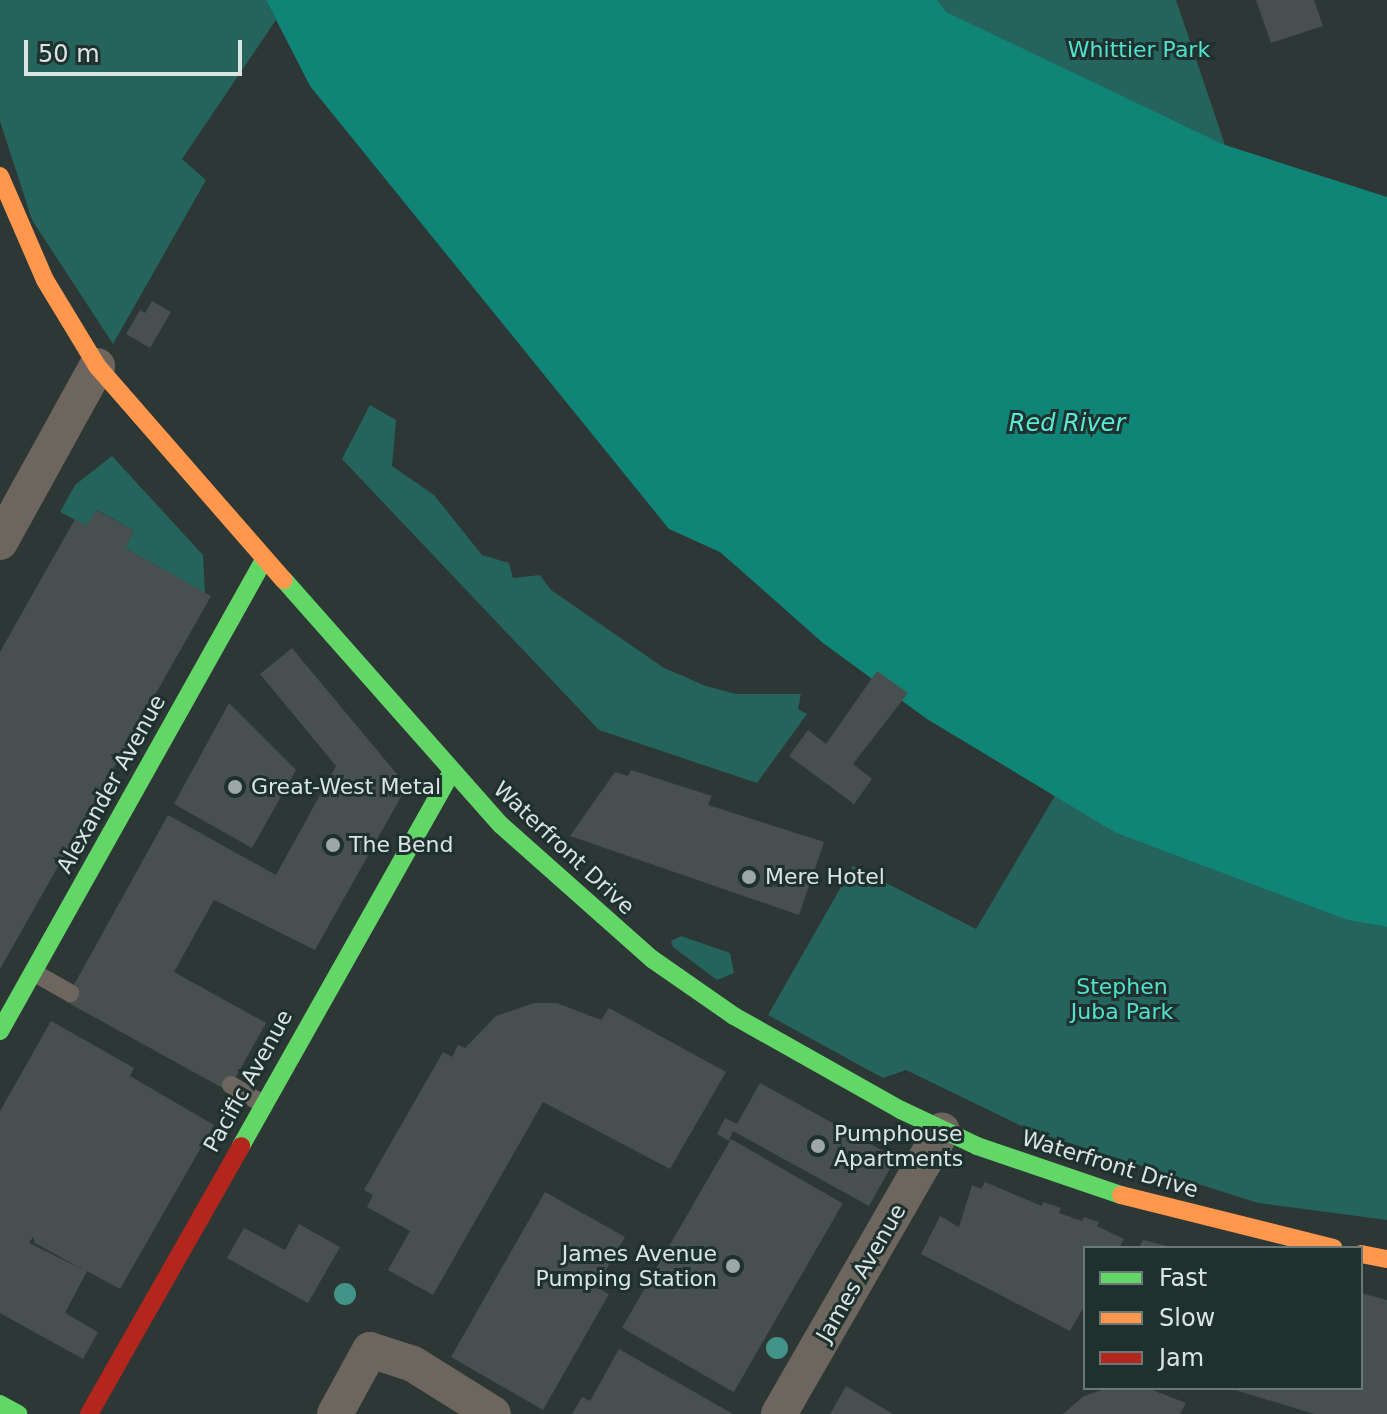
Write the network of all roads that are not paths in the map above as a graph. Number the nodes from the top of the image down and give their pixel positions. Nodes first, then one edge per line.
1 (0, 176) edge
2 (97, 366) junction
3 (0, 542) edge
4 (264, 560) junction
5 (451, 773) junction
6 (33, 972) junction
7 (70, 993) dead end
8 (0, 1031) edge
9 (231, 1085) dead end
10 (263, 1104) junction
11 (942, 1131) junction
12 (1325, 1246) edge
13 (1363, 1254) edge
14 (1387, 1259) edge
15 (0, 1404) edge
16 (18, 1414) edge
17 (89, 1414) edge
18 (335, 1414) edge
19 (493, 1414) edge
20 (779, 1414) edge

1 - 2 street, Waterfront Drive
2 - 3 street
2 - 4 street, Waterfront Drive
4 - 5 street, Waterfront Drive
4 - 6 street, Alexander Avenue
5 - 10 street, Pacific Avenue
5 - 11 street, Waterfront Drive
6 - 7 lane
6 - 8 street, Alexander Avenue
9 - 10 lane
10 - 17 street, Pacific Avenue
11 - 12 street, Waterfront Drive
11 - 20 street, James Avenue
13 - 14 street
15 - 16 street
18 - 19 street

